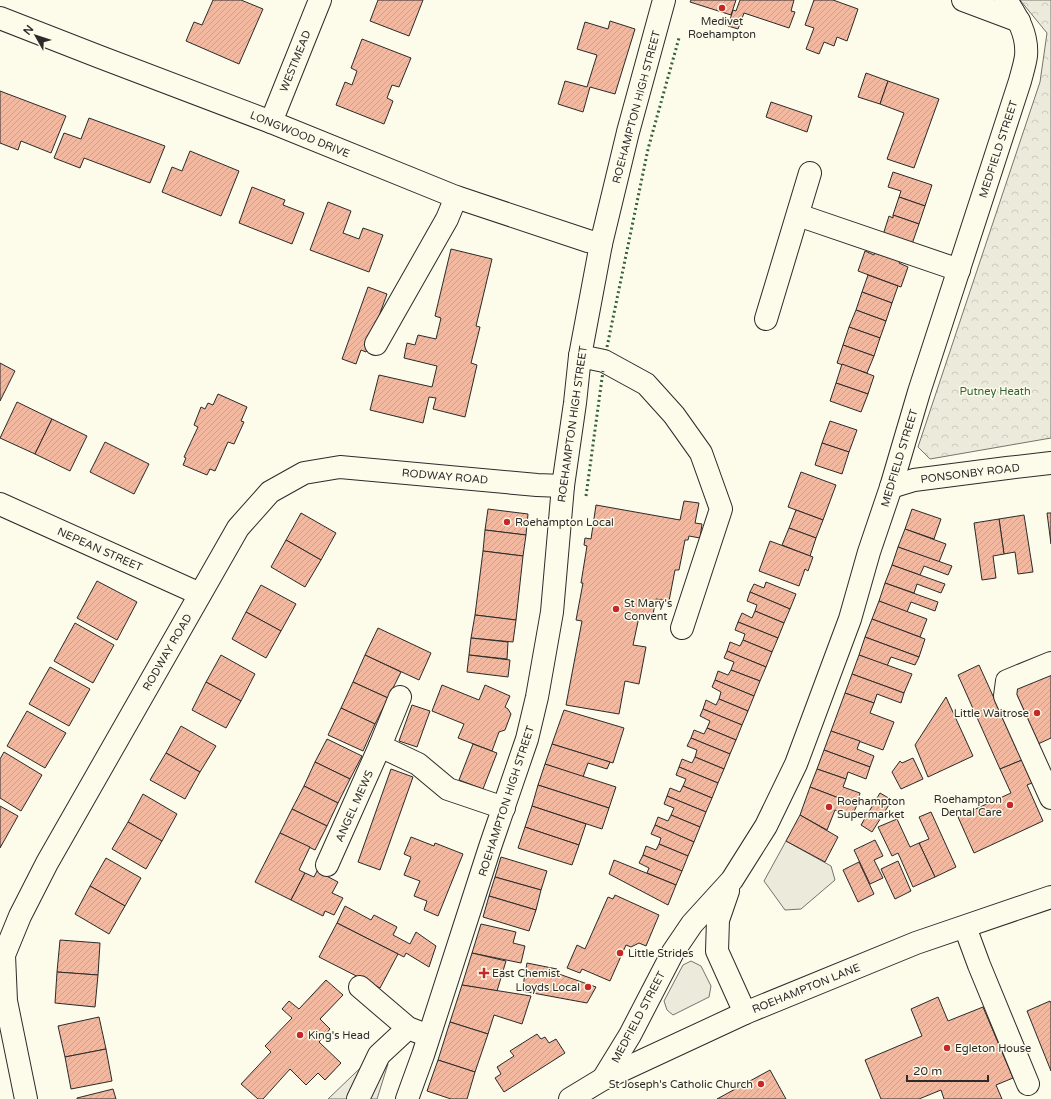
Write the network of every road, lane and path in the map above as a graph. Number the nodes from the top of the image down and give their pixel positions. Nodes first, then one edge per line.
1 (320, 0) edge
2 (664, 0) edge
3 (963, 0) edge
4 (1006, 0) edge
5 (0, 18) edge
6 (1019, 21) junction
7 (271, 122) junction
8 (810, 173) dead end
9 (456, 198) junction
10 (798, 215) junction
11 (601, 244) junction
12 (959, 270) junction
13 (766, 319) dead end
14 (376, 344) dead end
15 (580, 356) junction
16 (1051, 463) edge
17 (563, 486) junction
18 (891, 487) junction
19 (0, 504) edge
20 (200, 594) junction
21 (682, 628) dead end
22 (1051, 662) edge
23 (400, 696) dead end
24 (380, 746) junction
25 (1051, 798) edge
26 (504, 808) junction
27 (328, 865) dead end
28 (732, 880) junction
29 (1051, 898) edge
30 (965, 927) junction
31 (2, 954) edge
32 (360, 987) dead end
33 (745, 1014) junction
34 (408, 1028) junction
35 (429, 1037) junction
36 (603, 1079) junction
37 (1028, 1084) dead end
38 (26, 1099) edge
39 (358, 1099) edge
40 (407, 1099) edge
41 (570, 1099) edge

1 - 7 main road, WESTMEAD
2 - 11 main road, ROEHAMPTON HIGH STREET
3 - 6 main road
4 - 6 main road, MEDFIELD STREET
5 - 7 main road, LONGWOOD DRIVE
6 - 12 main road, MEDFIELD STREET
7 - 9 main road, LONGWOOD DRIVE
8 - 10 main road
9 - 11 main road, LONGWOOD DRIVE
9 - 14 main road
10 - 12 main road
10 - 13 main road
11 - 15 main road, ROEHAMPTON HIGH STREET
12 - 18 main road, MEDFIELD STREET
15 - 17 main road, ROEHAMPTON HIGH STREET
15 - 21 main road
16 - 18 main road, PONSONBY ROAD
17 - 20 main road, RODWAY ROAD
17 - 26 main road, ROEHAMPTON HIGH STREET
18 - 28 main road, MEDFIELD STREET
19 - 20 main road, NEPEAN STREET
20 - 31 main road, RODWAY ROAD
22 - 25 main road
23 - 24 main road, ANGEL MEWS
24 - 26 main road
24 - 27 main road, ANGEL MEWS
26 - 35 main road, ROEHAMPTON HIGH STREET
28 - 33 main road, MEDFIELD STREET
28 - 36 main road, MEDFIELD STREET
29 - 30 main road, ROEHAMPTON LANE
30 - 33 main road, ROEHAMPTON LANE
30 - 37 main road
31 - 38 main road, RODWAY ROAD
32 - 34 main road
33 - 36 main road, ROEHAMPTON LANE
34 - 35 main road
34 - 39 main road
35 - 40 main road, ROEHAMPTON HIGH STREET
36 - 41 main road, ROEHAMPTON LANE

